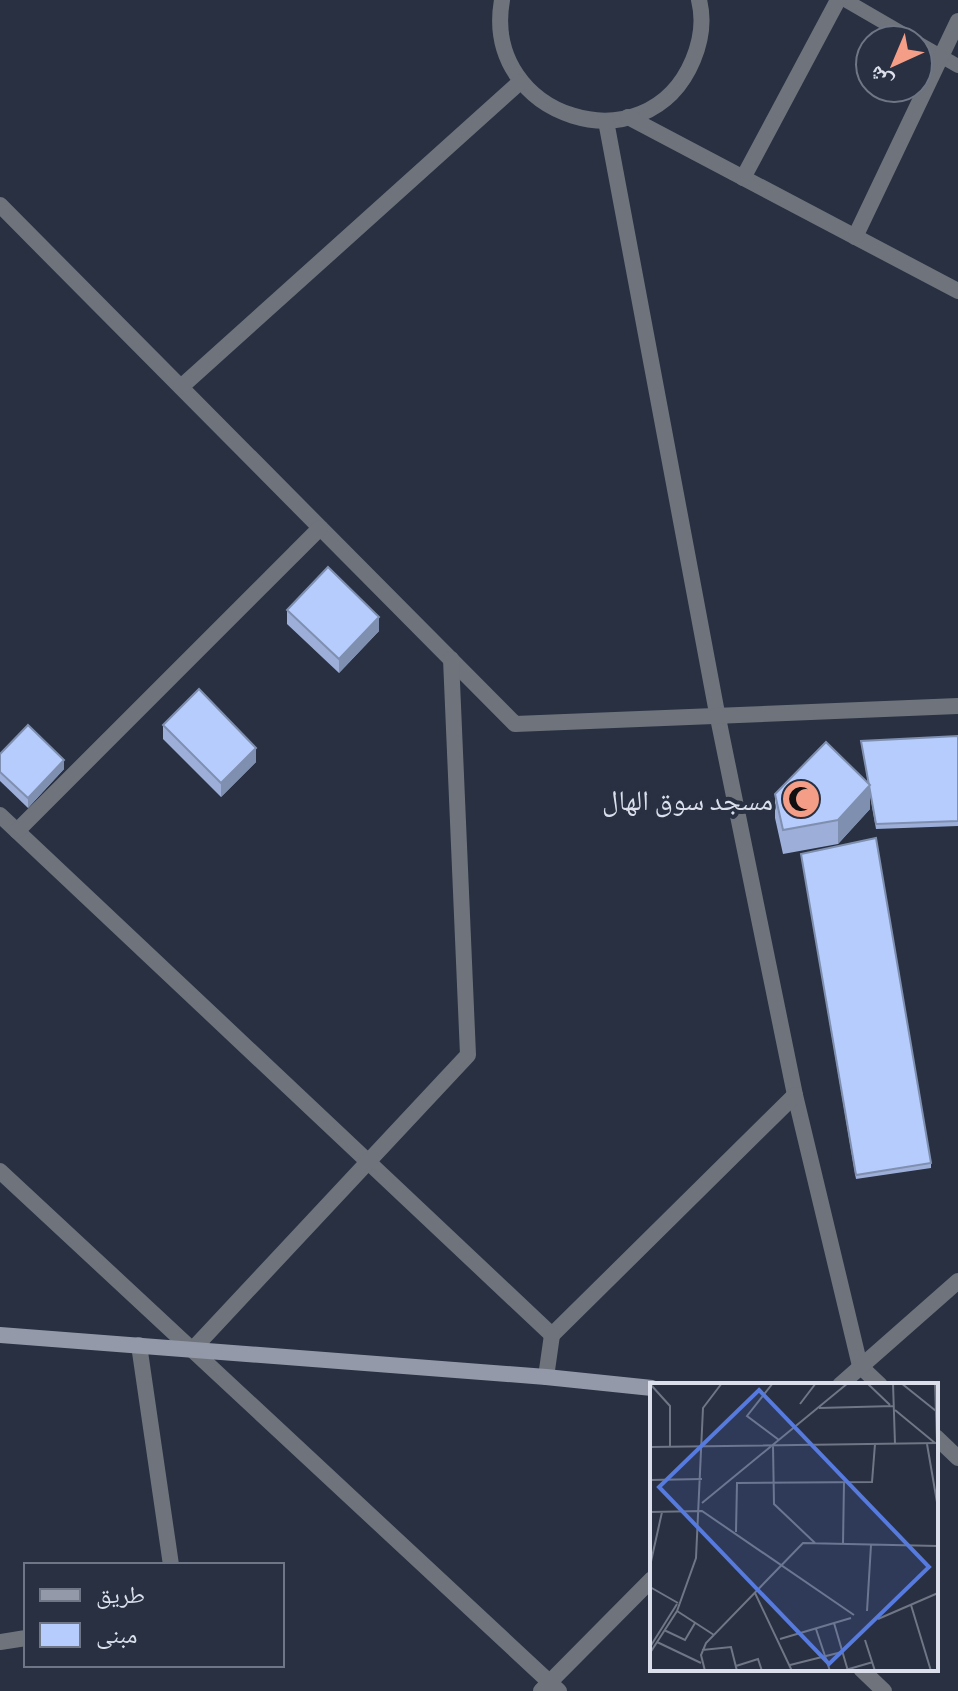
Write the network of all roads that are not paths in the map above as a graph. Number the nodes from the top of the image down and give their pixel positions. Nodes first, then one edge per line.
1 (502, 0) edge
2 (699, 0) edge
3 (838, 0) edge
4 (845, 0) edge
5 (958, 21) edge
6 (887, 24) edge
7 (934, 52) edge
8 (941, 56) junction
9 (958, 66) edge
10 (520, 82) junction
11 (628, 117) junction
12 (606, 121) junction
13 (743, 178) junction
14 (0, 205) edge
15 (855, 237) junction
16 (958, 291) edge
17 (181, 387) junction
18 (320, 528) junction
19 (451, 659) junction
20 (958, 706) edge
21 (717, 713) junction
22 (0, 815) edge
23 (17, 831) junction
24 (795, 1095) junction
25 (366, 1159) junction
26 (0, 1171) edge
27 (958, 1281) edge
28 (0, 1335) edge
29 (552, 1335) junction
30 (139, 1345) junction
31 (193, 1349) junction
32 (860, 1366) junction
33 (546, 1377) junction
34 (842, 1383) edge
35 (878, 1383) edge
36 (650, 1388) edge
37 (938, 1439) edge
38 (958, 1458) edge
39 (171, 1563) edge
40 (650, 1581) edge
41 (24, 1638) edge
42 (0, 1642) edge
43 (863, 1671) edge
44 (550, 1688) edge
45 (884, 1691) edge

1 - 10 street
2 - 11 street
3 - 13 street
4 - 6 lane
5 - 8 street
7 - 8 lane
8 - 9 lane
8 - 15 street
10 - 12 street
10 - 17 street
11 - 12 street
11 - 13 street
12 - 21 street
13 - 15 street
14 - 17 street
15 - 16 street
17 - 18 street
18 - 19 street
18 - 23 street
19 - 21 street
19 - 25 street
20 - 21 street
21 - 24 street
22 - 23 street
23 - 25 street
24 - 29 street
24 - 32 street
25 - 29 street
25 - 31 street
26 - 31 street
27 - 32 street
28 - 30 street
29 - 33 street
30 - 31 street
30 - 39 street
31 - 33 street
31 - 44 street
32 - 34 street
32 - 35 street
33 - 36 street
37 - 38 street
40 - 44 street
41 - 42 street
43 - 45 street

